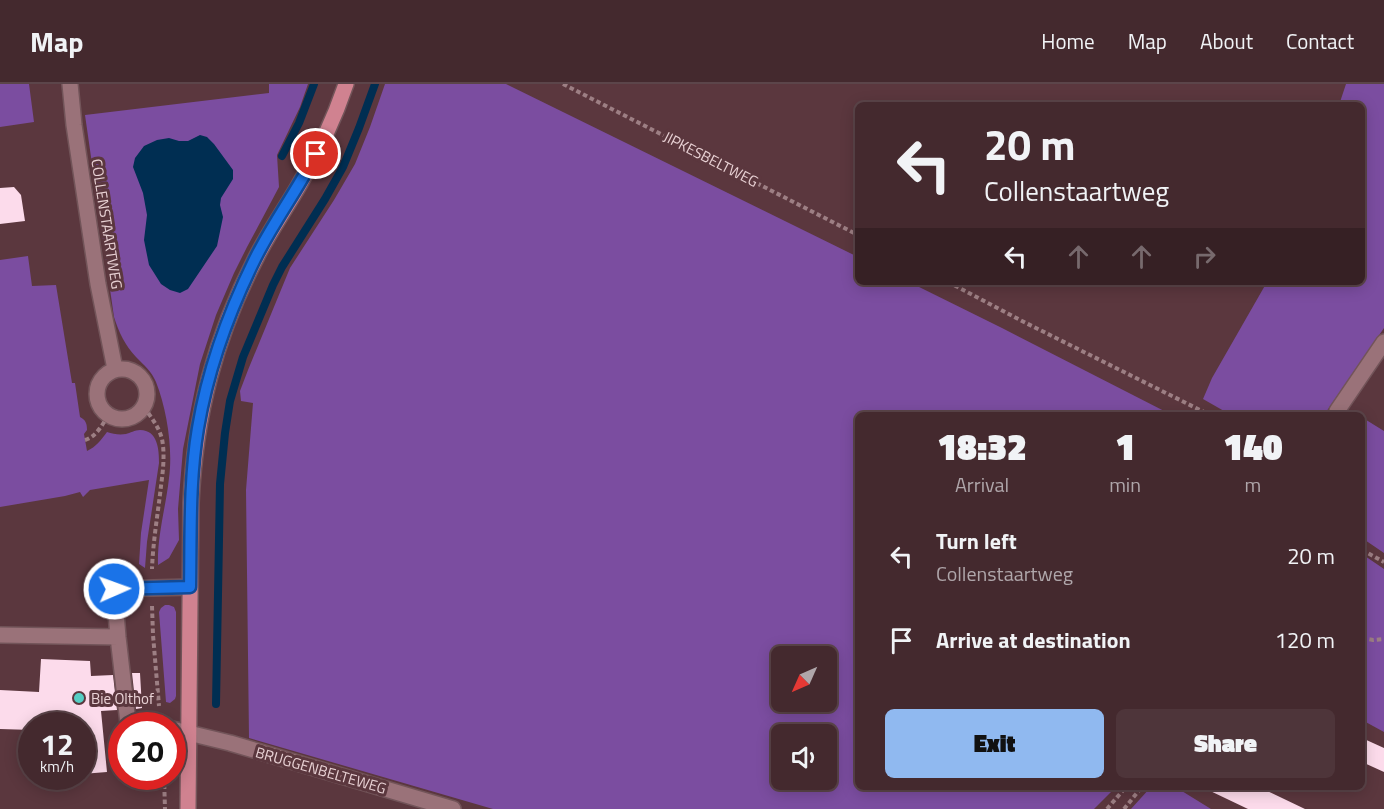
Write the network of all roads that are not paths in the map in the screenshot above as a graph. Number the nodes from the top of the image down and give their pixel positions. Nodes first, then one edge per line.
1 (70, 84) edge
2 (346, 84) edge
3 (1384, 342) edge
4 (116, 369) junction
5 (1337, 411) dead end
6 (190, 587) junction
7 (0, 635) edge
8 (118, 637) junction
9 (127, 712) edge
10 (188, 733) junction
11 (188, 809) edge
12 (453, 809) edge

1 - 4 street, COLLENSTAARTWEG
2 - 6 main road
3 - 5 street
4 - 4 street
6 - 8 street
6 - 10 main road
7 - 8 street
8 - 9 street
10 - 11 main road
10 - 12 street, BRUGGENBELTEWEG

